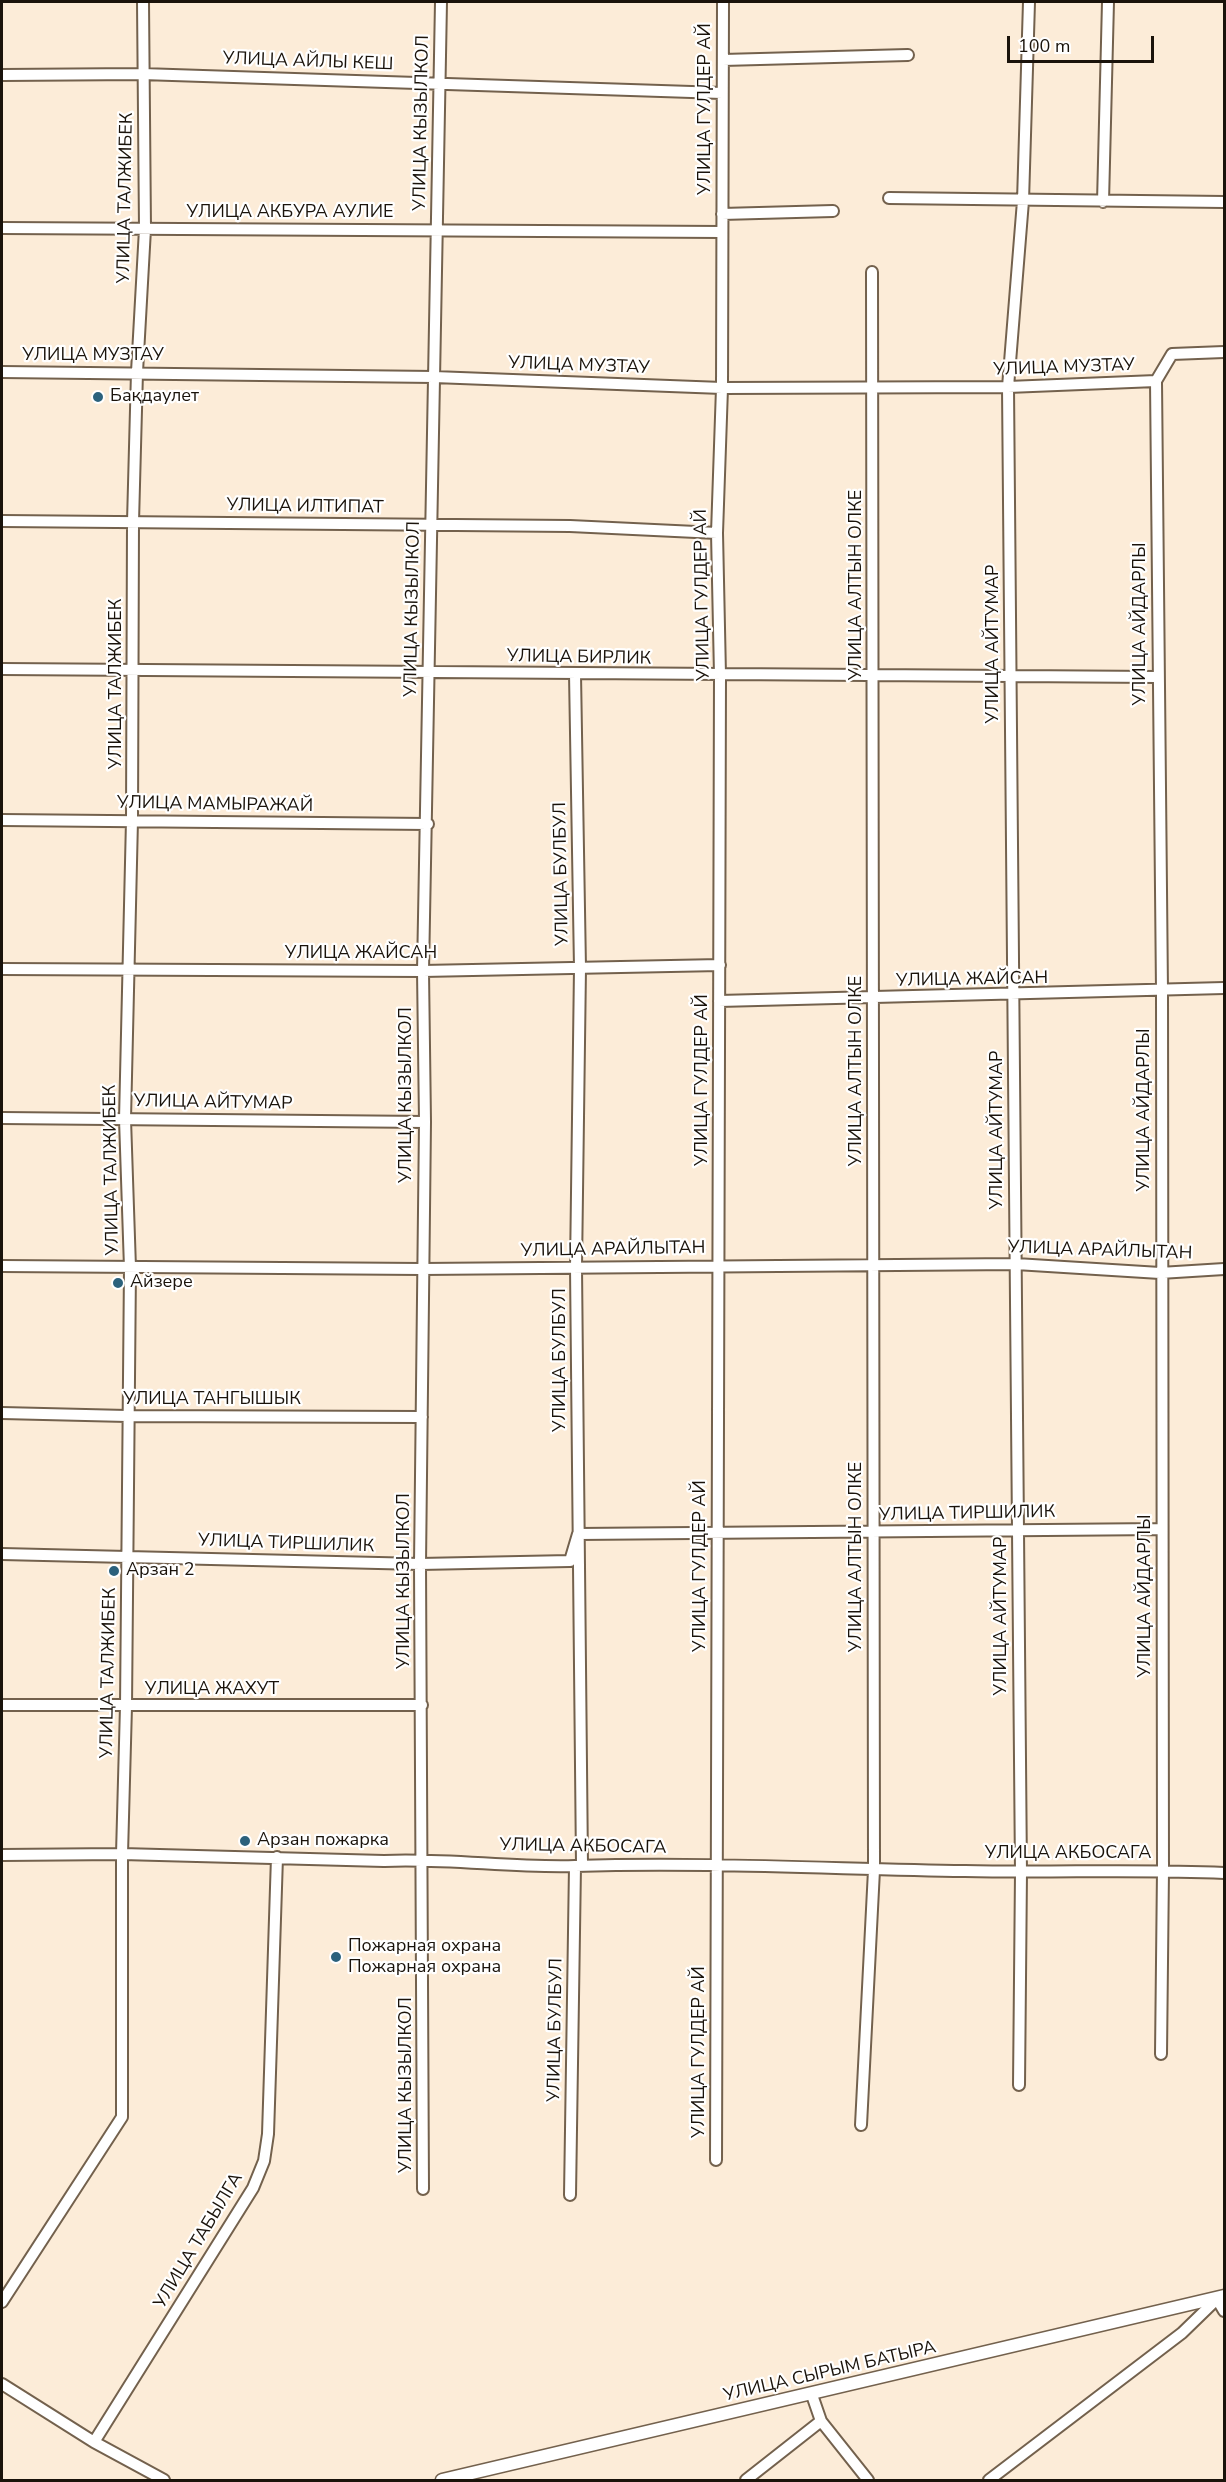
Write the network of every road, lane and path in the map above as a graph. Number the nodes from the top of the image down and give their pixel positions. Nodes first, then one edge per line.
1 (143, 2) edge
2 (441, 2) edge
3 (723, 2) edge
4 (1029, 2) edge
5 (1108, 2) edge
6 (908, 55) dead end
7 (723, 60) junction
8 (142, 74) junction
9 (2, 75) edge
10 (440, 82) junction
11 (722, 93) junction
12 (889, 198) dead end
13 (1023, 201) junction
14 (1103, 202) junction
15 (1224, 202) edge
16 (833, 211) dead end
17 (722, 214) junction
18 (2, 228) edge
19 (144, 229) junction
20 (436, 230) junction
21 (722, 232) junction
22 (872, 272) dead end
23 (1224, 352) edge
24 (2, 372) edge
25 (137, 372) junction
26 (434, 377) junction
27 (1156, 381) junction
28 (873, 387) junction
29 (1008, 387) junction
30 (722, 388) junction
31 (2, 521) edge
32 (133, 522) junction
33 (431, 525) junction
34 (717, 533) junction
35 (2, 669) edge
36 (133, 670) junction
37 (427, 673) junction
38 (575, 674) junction
39 (720, 675) junction
40 (873, 676) junction
41 (1011, 676) junction
42 (1157, 677) junction
43 (2, 820) edge
44 (132, 820) junction
45 (428, 824) junction
46 (720, 965) junction
47 (580, 968) junction
48 (2, 969) edge
49 (130, 970) junction
50 (423, 971) junction
51 (1224, 988) edge
52 (1162, 991) junction
53 (1014, 996) junction
54 (873, 998) junction
55 (720, 1001) junction
56 (2, 1118) edge
57 (125, 1119) junction
58 (424, 1122) junction
59 (873, 1264) junction
60 (1016, 1264) junction
61 (719, 1265) junction
62 (2, 1266) edge
63 (576, 1267) junction
64 (130, 1268) junction
65 (422, 1269) junction
66 (1224, 1269) edge
67 (1160, 1273) junction
68 (2, 1413) edge
69 (128, 1416) junction
70 (422, 1417) junction
71 (1162, 1529) junction
72 (1018, 1530) junction
73 (874, 1531) junction
74 (718, 1533) junction
75 (578, 1534) junction
76 (2, 1554) edge
77 (127, 1556) junction
78 (420, 1564) junction
79 (2, 1705) edge
80 (422, 1705) junction
81 (126, 1707) junction
82 (122, 1854) junction
83 (2, 1855) edge
84 (277, 1857) junction
85 (423, 1859) junction
86 (717, 1864) junction
87 (579, 1866) junction
88 (874, 1870) junction
89 (1163, 1870) junction
90 (1021, 1872) junction
91 (1224, 1873) edge
92 (1161, 2054) dead end
93 (1019, 2085) dead end
94 (861, 2125) dead end
95 (716, 2160) dead end
96 (423, 2189) dead end
97 (570, 2195) dead end
98 (1220, 2297) edge
99 (2, 2302) edge
100 (1224, 2311) edge
101 (2, 2384) edge
102 (812, 2395) junction
103 (821, 2421) junction
104 (94, 2442) junction
105 (164, 2481) edge
106 (442, 2481) edge
107 (746, 2481) edge
108 (868, 2481) edge
109 (989, 2481) edge

1 - 8 street, УЛИЦА ТАЛЖИБЕК
2 - 10 street, УЛИЦА КЫЗЫЛКОЛ
3 - 7 street, УЛИЦА ГУЛДЕР АЙ
4 - 13 street, УЛИЦА АЙТУМАР
5 - 14 street
6 - 7 street
7 - 11 street, УЛИЦА ГУЛДЕР АЙ
8 - 9 street, УЛИЦА АЙЛЫ КЕШ
8 - 10 street, УЛИЦА АЙЛЫ КЕШ
8 - 19 street, УЛИЦА ТАЛЖИБЕК
10 - 11 street, УЛИЦА АЙЛЫ КЕШ
10 - 20 street, УЛИЦА КЫЗЫЛКОЛ
11 - 17 street, УЛИЦА ГУЛДЕР АЙ
12 - 13 street
13 - 14 street
13 - 29 street, УЛИЦА АЙТУМАР
14 - 15 street
16 - 17 street
17 - 21 street, УЛИЦА ГУЛДЕР АЙ
18 - 19 street, УЛИЦА АКБУРА АУЛИЕ
19 - 20 street, УЛИЦА АКБУРА АУЛИЕ
19 - 25 street, УЛИЦА ТАЛЖИБЕК
20 - 21 street, УЛИЦА АКБУРА АУЛИЕ
20 - 26 street, УЛИЦА КЫЗЫЛКОЛ
21 - 30 street, УЛИЦА ГУЛДЕР АЙ
22 - 28 street, УЛИЦА АЛТЫН ОЛКЕ
23 - 27 street
24 - 25 street, УЛИЦА МУЗТАУ
25 - 26 street, УЛИЦА МУЗТАУ
25 - 32 street, УЛИЦА ТАЛЖИБЕК
26 - 30 street, УЛИЦА МУЗТАУ
26 - 33 street, УЛИЦА КЫЗЫЛКОЛ
27 - 29 street, УЛИЦА МУЗТАУ
27 - 42 street, УЛИЦА АЙДАРЛЫ
28 - 29 street, УЛИЦА МУЗТАУ
28 - 30 street, УЛИЦА МУЗТАУ
28 - 40 street, УЛИЦА АЛТЫН ОЛКЕ
29 - 41 street, УЛИЦА АЙТУМАР
30 - 34 street, УЛИЦА ГУЛДЕР АЙ
31 - 32 street, УЛИЦА ИЛТИПАТ
32 - 33 street, УЛИЦА ИЛТИПАТ
32 - 36 street, УЛИЦА ТАЛЖИБЕК
33 - 34 street, УЛИЦА ИЛТИПАТ
33 - 37 street, УЛИЦА КЫЗЫЛКОЛ
34 - 39 street, УЛИЦА ГУЛДЕР АЙ
35 - 36 street, УЛИЦА БИРЛИК
36 - 37 street, УЛИЦА БИРЛИК
36 - 44 street, УЛИЦА ТАЛЖИБЕК
37 - 38 street, УЛИЦА БИРЛИК
37 - 45 street, УЛИЦА КЫЗЫЛКОЛ
38 - 39 street, УЛИЦА БИРЛИК
38 - 47 street, УЛИЦА БУЛБУЛ
39 - 40 street, УЛИЦА БИРЛИК
39 - 46 street, УЛИЦА ГУЛДЕР АЙ
40 - 41 street, УЛИЦА БИРЛИК
40 - 54 street, УЛИЦА АЛТЫН ОЛКЕ
41 - 42 street, УЛИЦА БИРЛИК
41 - 53 street, УЛИЦА АЙТУМАР
42 - 52 street, УЛИЦА АЙДАРЛЫ
43 - 44 street, УЛИЦА МАМЫРАЖАЙ
44 - 45 street, УЛИЦА МАМЫРАЖАЙ
44 - 49 street, УЛИЦА ТАЛЖИБЕК
45 - 50 street, УЛИЦА КЫЗЫЛКОЛ
46 - 47 street, УЛИЦА ЖАЙСАН
46 - 55 street, УЛИЦА ГУЛДЕР АЙ
47 - 50 street, УЛИЦА ЖАЙСАН
47 - 63 street, УЛИЦА БУЛБУЛ
48 - 49 street, УЛИЦА ЖАЙСАН
49 - 50 street, УЛИЦА ЖАЙСАН
49 - 57 street, УЛИЦА ТАЛЖИБЕК
50 - 58 street, УЛИЦА КЫЗЫЛКОЛ
51 - 52 street, УЛИЦА ЖАЙСАН
52 - 53 street, УЛИЦА ЖАЙСАН
52 - 67 street, УЛИЦА АЙДАРЛЫ
53 - 54 street, УЛИЦА ЖАЙСАН
53 - 60 street, УЛИЦА АЙТУМАР
54 - 55 street, УЛИЦА ЖАЙСАН
54 - 59 street, УЛИЦА АЛТЫН ОЛКЕ
55 - 61 street, УЛИЦА ГУЛДЕР АЙ
56 - 57 street, УЛИЦА АЙТУМАР
57 - 58 street, УЛИЦА АЙТУМАР
57 - 64 street, УЛИЦА ТАЛЖИБЕК
58 - 65 street, УЛИЦА КЫЗЫЛКОЛ
59 - 60 street, УЛИЦА АРАЙЛЫТАН
59 - 61 street, УЛИЦА АРАЙЛЫТАН
59 - 73 street, УЛИЦА АЛТЫН ОЛКЕ
60 - 67 street, УЛИЦА АРАЙЛЫТАН
60 - 72 street, УЛИЦА АЙТУМАР
61 - 63 street, УЛИЦА АРАЙЛЫТАН
61 - 74 street, УЛИЦА ГУЛДЕР АЙ
62 - 64 street, УЛИЦА АРАЙЛЫТАН
63 - 65 street, УЛИЦА АРАЙЛЫТАН
63 - 75 street, УЛИЦА БУЛБУЛ
64 - 65 street, УЛИЦА АРАЙЛЫТАН
64 - 69 street, УЛИЦА ТАЛЖИБЕК
65 - 70 street, УЛИЦА КЫЗЫЛКОЛ
66 - 67 street, УЛИЦА АРАЙЛЫТАН
67 - 71 street, УЛИЦА АЙДАРЛЫ
68 - 69 street, УЛИЦА ТАНГЫШЫК
69 - 70 street, УЛИЦА ТАНГЫШЫК
69 - 77 street, УЛИЦА ТАЛЖИБЕК
70 - 78 street, УЛИЦА КЫЗЫЛКОЛ
71 - 72 street, УЛИЦА ТИРШИЛИК
71 - 89 street, УЛИЦА АЙДАРЛЫ
72 - 73 street, УЛИЦА ТИРШИЛИК
72 - 90 street, УЛИЦА АЙТУМАР
73 - 74 street, УЛИЦА ТИРШИЛИК
73 - 88 street, УЛИЦА АЛТЫН ОЛКЕ
74 - 75 street, УЛИЦА ТИРШИЛИК
74 - 86 street, УЛИЦА ГУЛДЕР АЙ
75 - 78 street, УЛИЦА ТИРШИЛИК
75 - 87 street, УЛИЦА БУЛБУЛ
76 - 77 street, УЛИЦА ТИРШИЛИК
77 - 78 street, УЛИЦА ТИРШИЛИК
77 - 81 street, УЛИЦА ТАЛЖИБЕК
78 - 80 street, УЛИЦА КЫЗЫЛКОЛ
79 - 81 street, УЛИЦА ЖАХУТ
80 - 81 street, УЛИЦА ЖАХУТ
80 - 85 street, УЛИЦА КЫЗЫЛКОЛ
81 - 82 street, УЛИЦА ТАЛЖИБЕК
82 - 83 street, УЛИЦА АКБОСАГА
82 - 84 street, УЛИЦА АКБОСАГА
82 - 99 street, УЛИЦА ТАЛЖИБЕК
84 - 85 street, УЛИЦА АКБОСАГА
84 - 104 street, УЛИЦА ТАБЫЛГА
85 - 87 street, УЛИЦА АКБОСАГА
85 - 96 street, УЛИЦА КЫЗЫЛКОЛ
86 - 87 street, УЛИЦА АКБОСАГА
86 - 88 street, УЛИЦА АКБОСАГА
86 - 95 street, УЛИЦА ГУЛДЕР АЙ
87 - 97 street, УЛИЦА БУЛБУЛ
88 - 90 street, УЛИЦА АКБОСАГА
88 - 94 street, УЛИЦА АЛТЫН ОЛКЕ
89 - 90 street, УЛИЦА АКБОСАГА
89 - 91 street, УЛИЦА АКБОСАГА
89 - 92 street, УЛИЦА АЙДАРЛЫ
90 - 93 street, УЛИЦА АЙТУМАР
98 - 100 street
98 - 102 street, УЛИЦА СЫРЫМ БАТЫРА
98 - 109 street
101 - 104 street
102 - 103 street
102 - 106 street, УЛИЦА СЫРЫМ БАТЫРА
103 - 107 street
103 - 108 street
104 - 105 street

